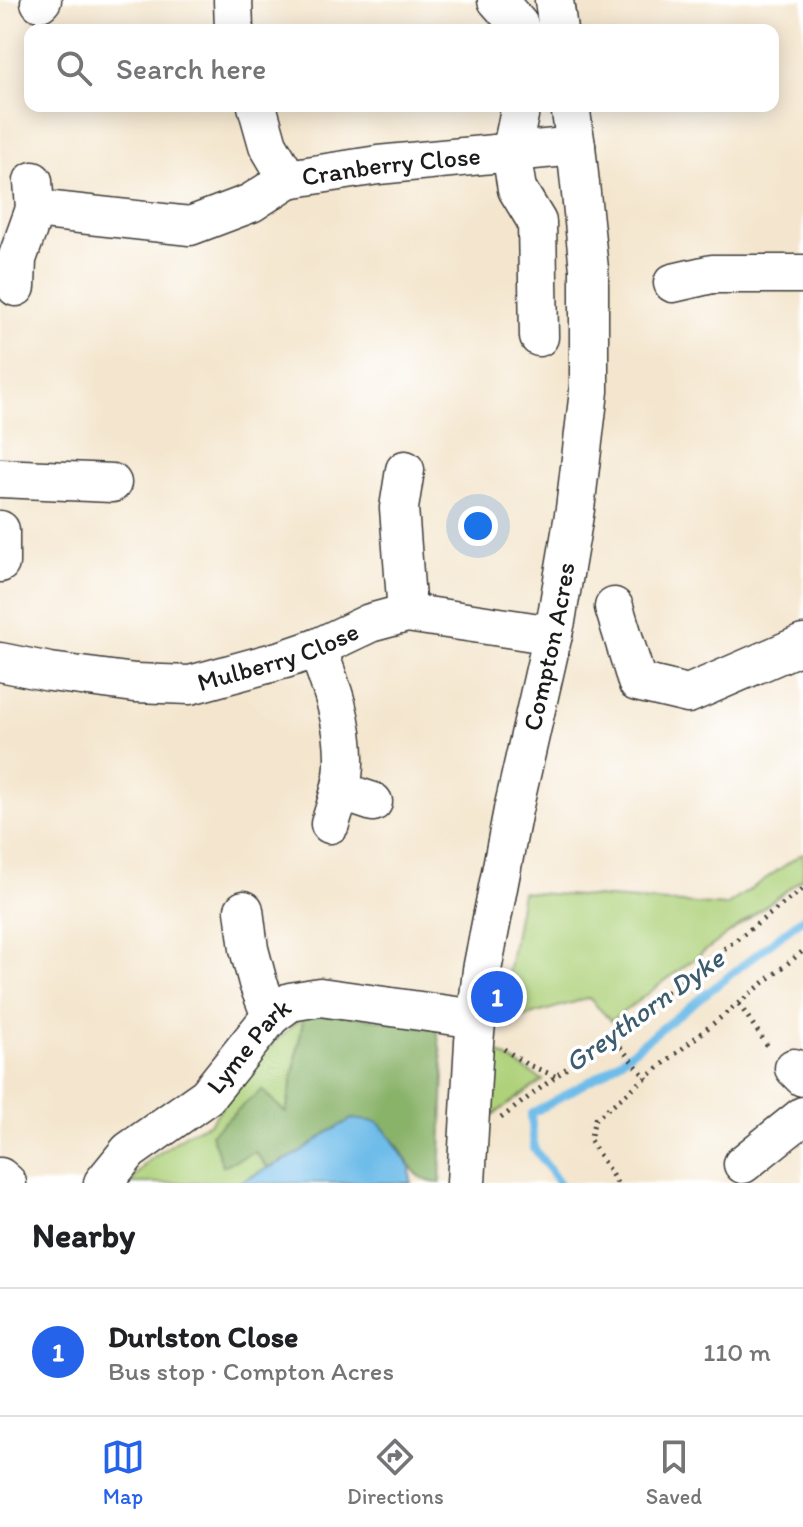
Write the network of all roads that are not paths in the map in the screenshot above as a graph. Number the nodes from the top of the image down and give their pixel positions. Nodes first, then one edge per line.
1 (233, 0) edge
2 (497, 0) edge
3 (554, 0) edge
4 (234, 24) edge
5 (518, 24) edge
6 (557, 24) edge
7 (259, 112) edge
8 (520, 112) edge
9 (571, 112) edge
10 (576, 146) junction
11 (511, 153) junction
12 (288, 179) junction
13 (803, 274) edge
14 (673, 283) dead end
15 (16, 287) dead end
16 (539, 337) dead end
17 (405, 470) dead end
18 (0, 478) edge
19 (112, 483) dead end
20 (0, 530) edge
21 (0, 563) edge
22 (614, 607) dead end
23 (407, 613) junction
24 (553, 635) junction
25 (803, 644) edge
26 (317, 648) junction
27 (0, 662) edge
28 (347, 805) dead end
29 (244, 910) dead end
30 (271, 1016) junction
31 (476, 1030) junction
32 (803, 1116) edge
33 (743, 1164) dead end
34 (103, 1183) edge
35 (466, 1183) edge

1 - 4 street
2 - 5 street
3 - 6 street
7 - 12 street, Cranberry Close
8 - 11 street
9 - 10 street, Compton Acres
10 - 11 street, Cranberry Close
10 - 24 street, Compton Acres
11 - 12 street, Cranberry Close
11 - 16 street
12 - 15 street
13 - 14 street
17 - 23 street
18 - 19 street
20 - 21 street
22 - 25 street
23 - 24 street, Mulberry Close
23 - 26 street, Mulberry Close
24 - 31 street, Compton Acres
26 - 27 street, Mulberry Close
26 - 28 street
29 - 30 street
30 - 31 street, Lyme Park
30 - 34 street, Lyme Park
31 - 35 street, Compton Acres
32 - 33 street

